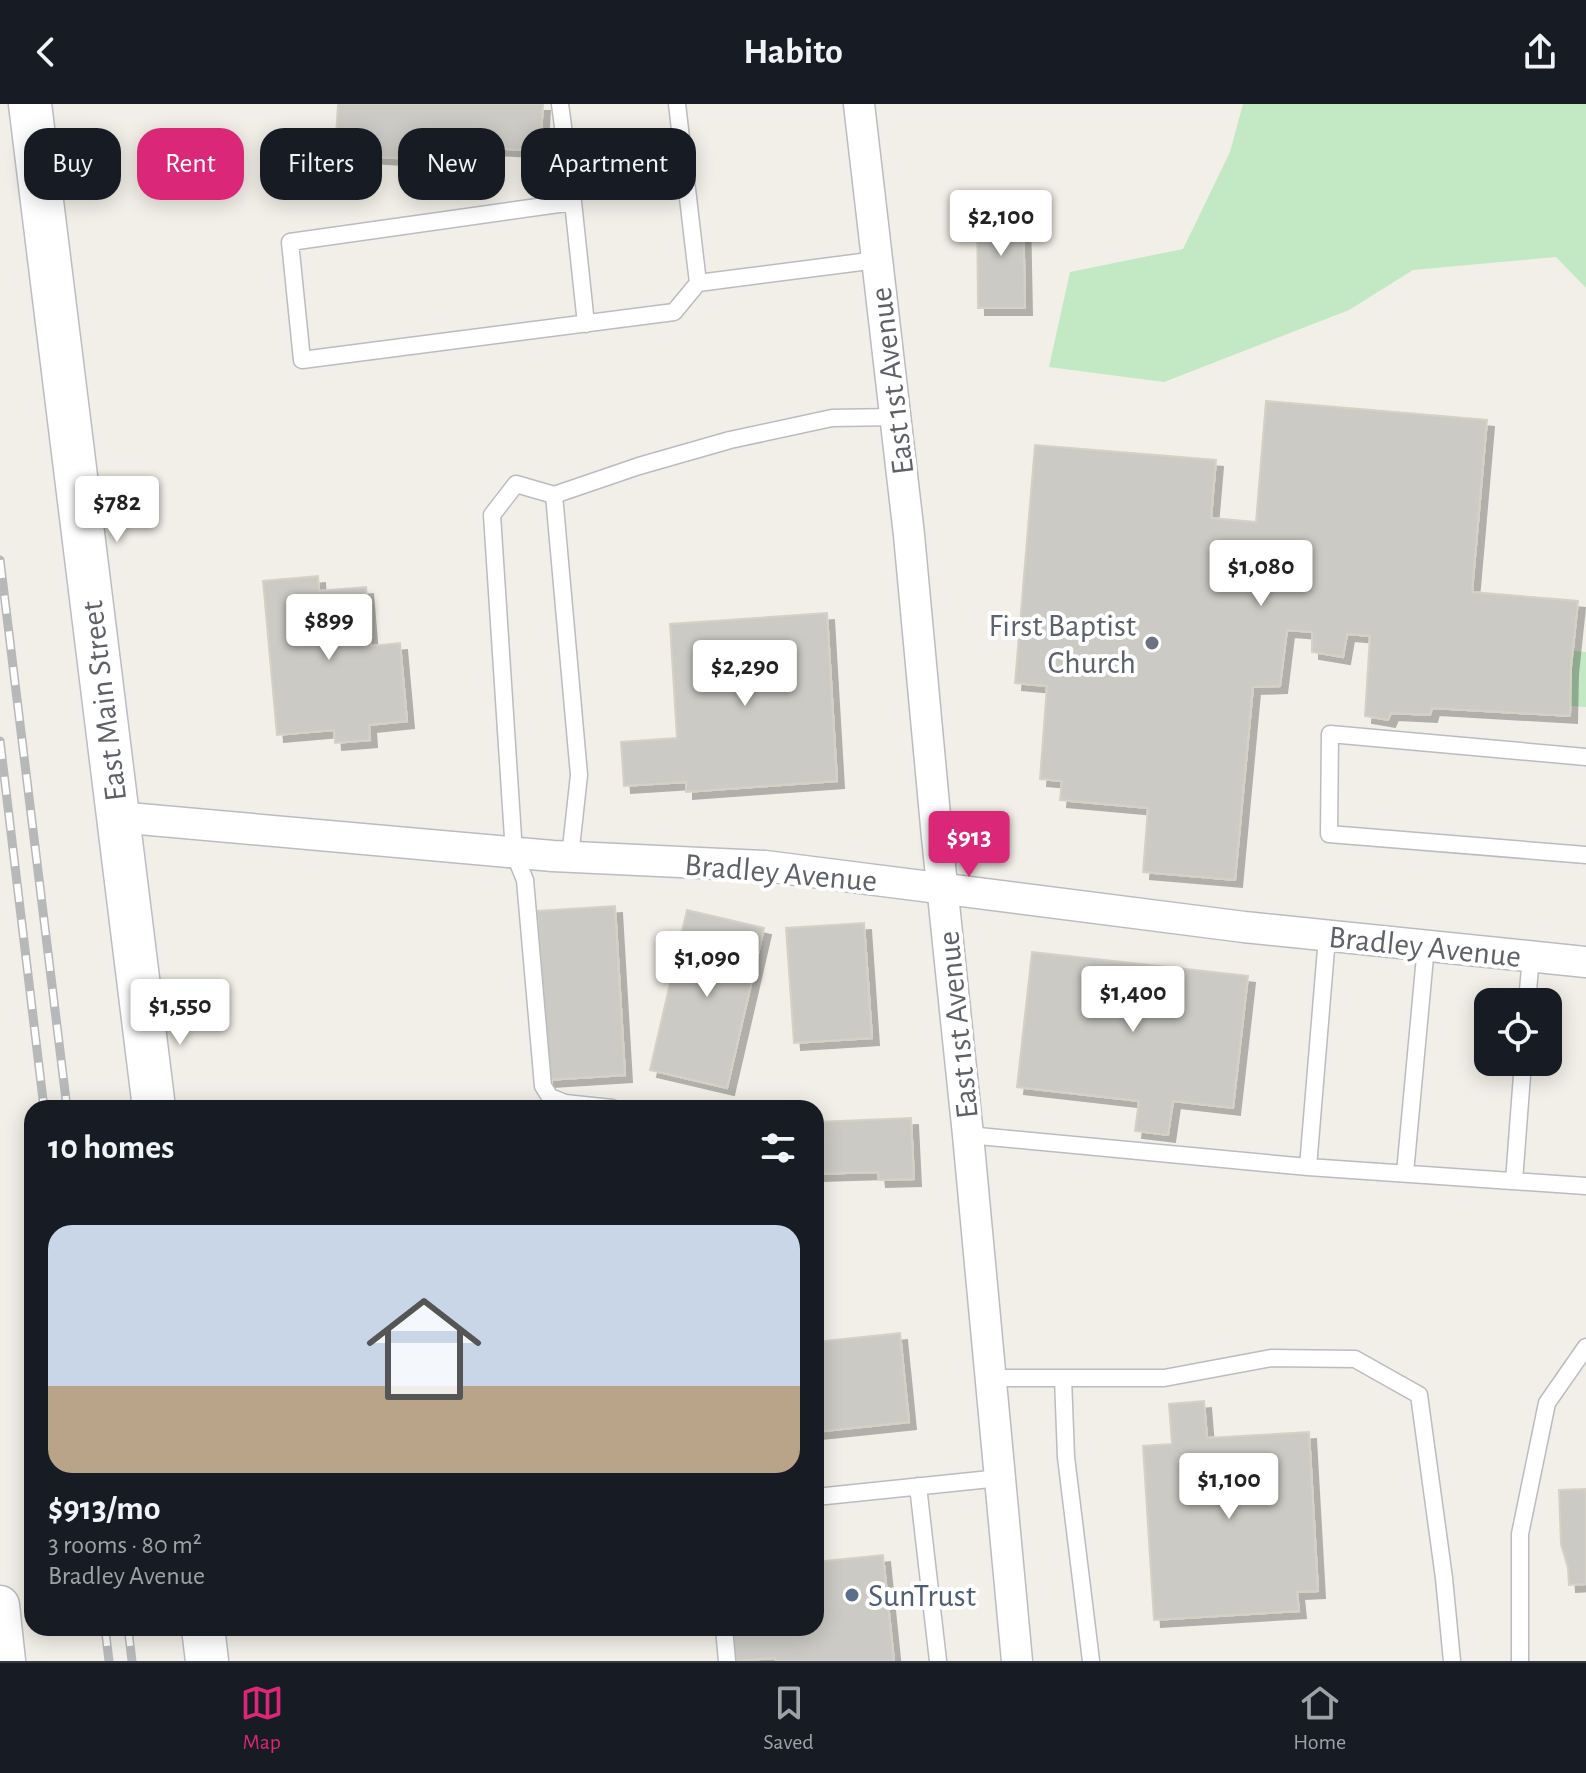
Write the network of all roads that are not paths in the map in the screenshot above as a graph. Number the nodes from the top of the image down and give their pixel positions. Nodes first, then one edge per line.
1 (30, 104) edge
2 (560, 104) edge
3 (677, 104) edge
4 (859, 104) edge
5 (573, 202) junction
6 (877, 260) junction
7 (698, 283) junction
8 (586, 324) junction
9 (896, 417) junction
10 (554, 495) junction
11 (1586, 757) edge
12 (117, 817) junction
13 (514, 853) junction
14 (1586, 855) edge
15 (570, 857) junction
16 (943, 889) junction
17 (1327, 937) junction
18 (1426, 946) junction
19 (1531, 956) junction
20 (1586, 962) edge
21 (1528, 988) edge
22 (1522, 1076) edge
23 (153, 1100) edge
24 (558, 1100) edge
25 (968, 1135) junction
26 (1308, 1167) junction
27 (1405, 1173) junction
28 (1514, 1181) junction
29 (1586, 1186) edge
30 (1586, 1347) edge
31 (991, 1378) junction
32 (1063, 1378) junction
33 (1000, 1478) junction
34 (918, 1486) junction
35 (824, 1496) edge
36 (0, 1605) edge
37 (204, 1636) edge
38 (725, 1636) edge
39 (6, 1661) edge
40 (207, 1661) edge
41 (727, 1661) edge
42 (938, 1661) edge
43 (1017, 1661) edge
44 (1091, 1661) edge
45 (1452, 1661) edge
46 (1520, 1661) edge

1 - 12 main road, East Main Street
2 - 5 lane
3 - 7 lane
4 - 6 street, East 1st Avenue
5 - 8 lane
5 - 8 lane
6 - 7 lane
6 - 9 street, East 1st Avenue
7 - 8 lane
9 - 10 lane
9 - 16 street, East 1st Avenue
10 - 13 lane
10 - 15 lane
11 - 14 lane
12 - 13 street, Bradley Avenue
12 - 23 main road, East Main Street
13 - 15 street, Bradley Avenue
13 - 24 lane
15 - 16 street, Bradley Avenue
16 - 17 street, Bradley Avenue
16 - 25 street, East 1st Avenue
17 - 18 street, Bradley Avenue
17 - 26 lane
18 - 19 street, Bradley Avenue
18 - 27 lane
19 - 20 street, Bradley Avenue
19 - 21 lane
22 - 28 lane
25 - 26 lane
25 - 31 street, East 1st Avenue
26 - 27 lane
27 - 28 lane
28 - 29 lane
30 - 46 lane
31 - 32 lane
31 - 33 street, East 1st Avenue
32 - 44 lane
32 - 45 lane
33 - 34 lane
33 - 43 street, East 1st Avenue
34 - 35 lane
34 - 42 lane
36 - 39 street
37 - 40 main road
38 - 41 lane

